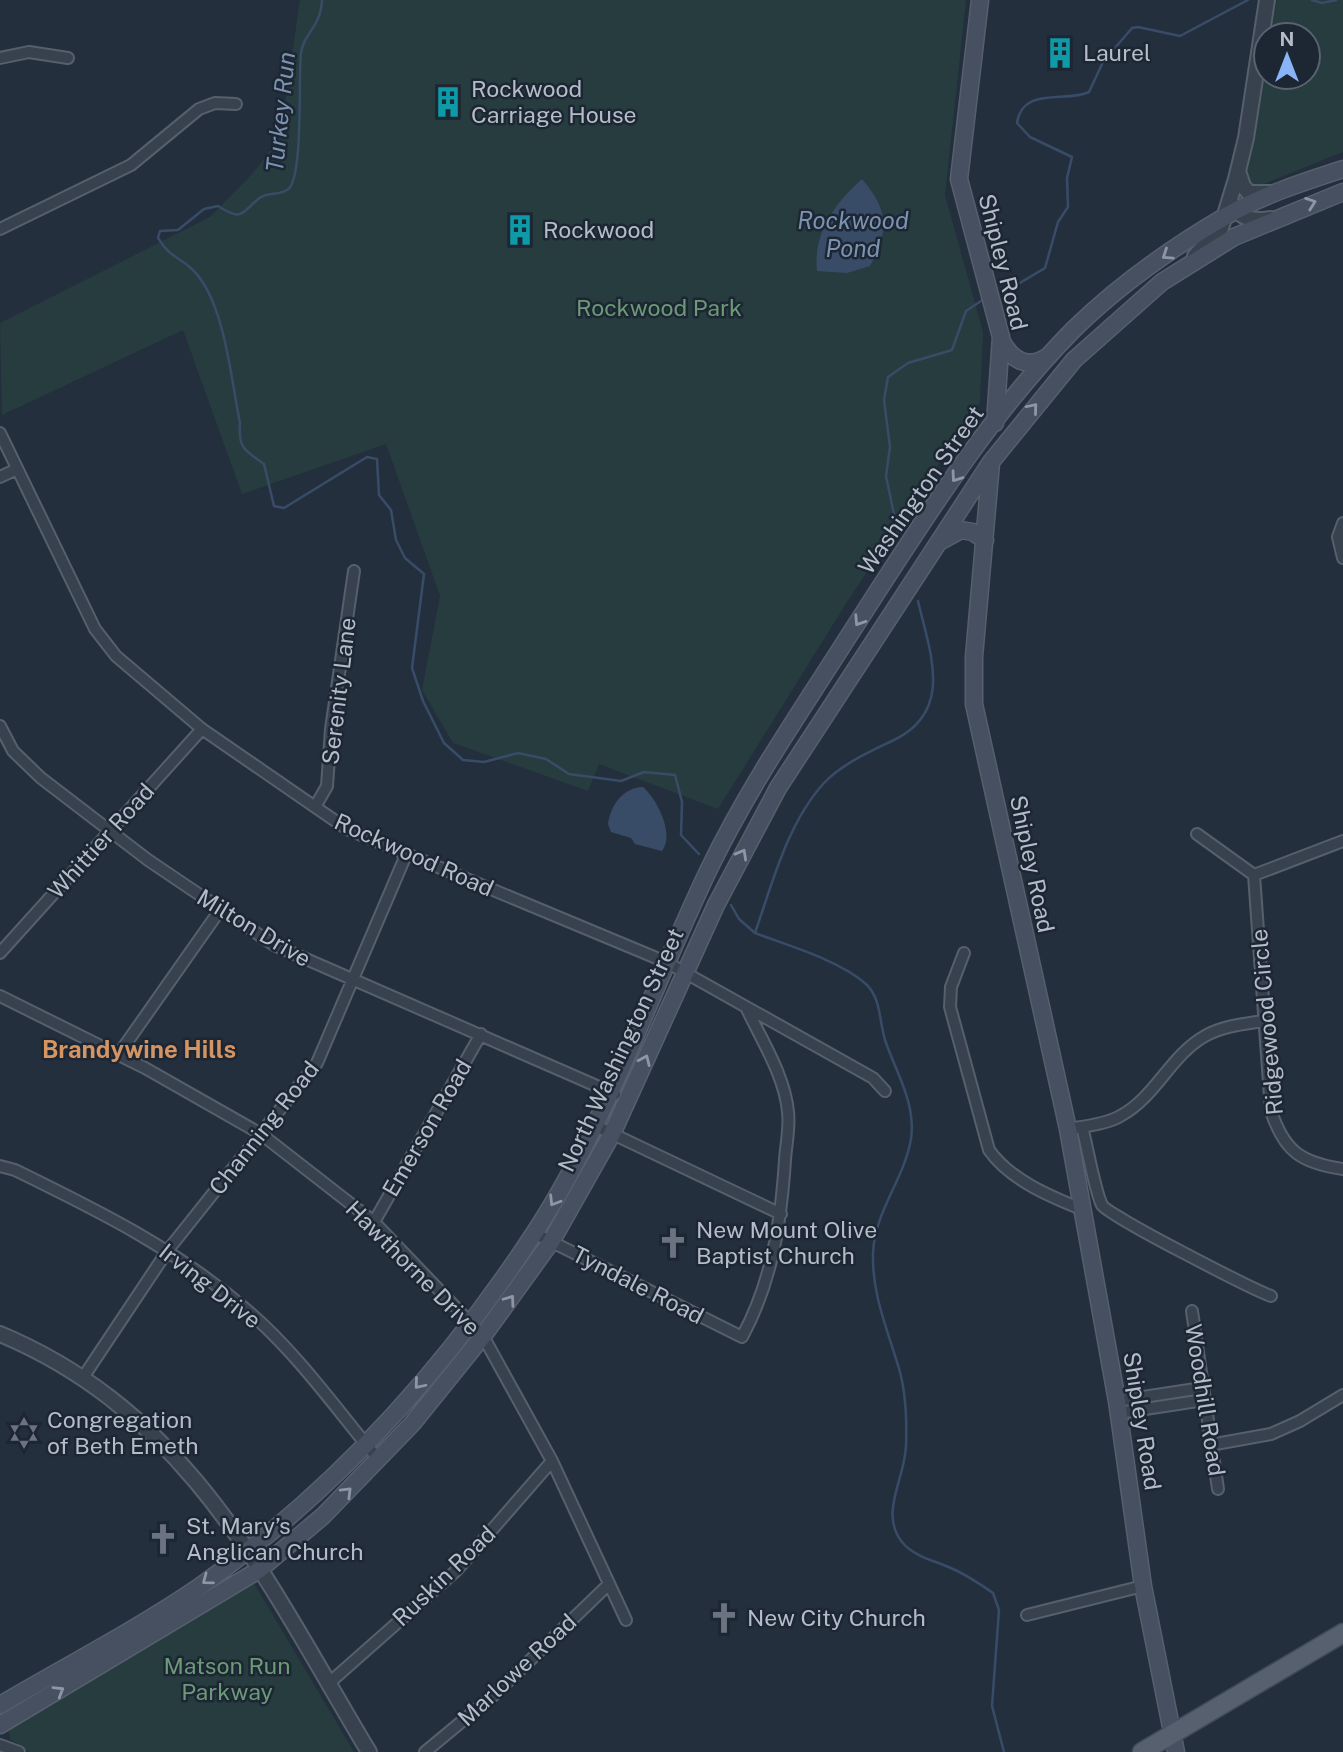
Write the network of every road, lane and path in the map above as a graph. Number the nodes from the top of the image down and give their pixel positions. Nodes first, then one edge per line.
1 (981, 0) edge
2 (1267, 0) edge
3 (0, 58) edge
4 (68, 58) dead end
5 (236, 104) dead end
6 (1343, 169) edge
7 (1238, 170) junction
8 (1275, 192) junction
9 (1343, 192) edge
10 (1230, 209) junction
11 (1273, 219) junction
12 (0, 229) edge
13 (1162, 282) junction
14 (1001, 340) junction
15 (1050, 355) junction
16 (995, 421) junction
17 (0, 433) edge
18 (991, 462) junction
19 (17, 469) junction
20 (0, 477) edge
21 (1343, 523) edge
22 (985, 540) junction
23 (928, 555) junction
24 (1343, 558) edge
25 (354, 571) dead end
26 (202, 729) junction
27 (1, 730) edge
28 (315, 807) junction
29 (111, 830) junction
30 (1197, 834) dead end
31 (1343, 841) edge
32 (406, 855) junction
33 (1254, 875) junction
34 (220, 910) junction
35 (0, 953) edge
36 (964, 953) dead end
37 (666, 962) junction
38 (684, 973) junction
39 (353, 982) junction
40 (0, 996) edge
41 (746, 1006) junction
42 (1263, 1021) junction
43 (481, 1034) junction
44 (118, 1055) junction
45 (885, 1091) dead end
46 (609, 1092) junction
47 (627, 1100) junction
48 (594, 1125) junction
49 (1075, 1128) junction
50 (612, 1133) junction
51 (261, 1134) junction
52 (0, 1166) edge
53 (1343, 1169) edge
54 (1084, 1210) junction
55 (781, 1214) junction
56 (374, 1222) junction
57 (534, 1233) junction
58 (551, 1242) junction
59 (168, 1250) junction
60 (1271, 1296) dead end
61 (1192, 1311) dead end
62 (468, 1323) junction
63 (0, 1334) edge
64 (483, 1336) junction
65 (82, 1379) junction
66 (1202, 1388) junction
67 (1343, 1395) edge
68 (1204, 1401) junction
69 (1118, 1407) junction
70 (1210, 1445) junction
71 (367, 1446) junction
72 (379, 1460) junction
73 (552, 1461) junction
74 (1218, 1489) dead end
75 (249, 1549) junction
76 (259, 1570) junction
77 (608, 1585) junction
78 (1143, 1586) junction
79 (1027, 1615) dead end
80 (626, 1620) dead end
81 (1343, 1633) edge
82 (328, 1684) junction
83 (0, 1705) edge
84 (0, 1725) edge
85 (1172, 1734) junction
86 (0, 1743) edge
87 (19, 1752) edge
88 (369, 1752) edge
89 (425, 1752) edge
90 (1142, 1752) edge
91 (1176, 1752) edge

1 - 14 main road, Shipley Road
2 - 7 street
3 - 4 street
5 - 12 street
6 - 8 main road, Washington Street
7 - 8 street
7 - 10 street
8 - 10 main road, Washington Street
11 -> 9 main road, Washington Street
10 - 11 street
10 - 13 street
10 -> 15 main road, Washington Street
11 - 13 main road, Washington Street
18 -> 13 main road, Washington Street
14 - 15 main road
14 - 16 main road, Shipley Road
15 - 16 main road, Washington Street
16 - 18 main road, Shipley Road
16 -> 37 main road, Washington Street
17 - 19 street, Rockwood Road
18 - 22 main road, Shipley Road
18 - 23 main road, North Washington Street
19 - 20 street
19 - 26 street, Rockwood Road
21 - 24 street
22 - 23 main road
22 - 49 main road, Shipley Road
38 -> 23 main road, North Washington Street
25 - 28 street, Serenity Lane
26 - 28 street, Rockwood Road
26 - 29 street, Whittier Road
27 - 29 street, Milton Drive
28 - 32 street, Rockwood Road
29 - 34 street, Milton Drive
29 - 35 street, Whittier Road
30 - 33 street
31 - 33 street
32 - 37 street, Rockwood Road
32 - 39 street, Channing Road
33 - 42 street, Ridgewood Circle
34 - 39 street, Milton Drive
34 - 44 street
36 - 54 street
37 - 38 street, Rockwood Road
37 - 46 main road, North Washington Street
38 - 41 street, Rockwood Road
47 -> 38 main road, North Washington Street
39 - 43 street, Milton Drive
39 - 51 street, Channing Road
40 - 44 street, Hawthorne Drive
41 - 45 street, Rockwood Road
41 - 55 street
42 - 49 street
42 - 53 street, Ridgewood Circle
43 - 46 street, Milton Drive
43 - 56 street, Emerson Road
44 - 51 street, Hawthorne Drive
46 - 47 street, Milton Drive
46 - 48 main road, North Washington Street
47 - 50 main road, North Washington Street
48 - 50 street
48 -> 57 main road, North Washington Street
49 - 54 main road, Shipley Road
49 - 60 street
50 - 55 street
50 - 58 main road, North Washington Street
51 - 56 street, Hawthorne Drive
51 - 59 street, Channing Road
52 - 59 street, Irving Drive
54 - 69 main road, Shipley Road
55 - 58 street, Tyndale Road
56 - 62 street, Hawthorne Drive
57 - 58 street, Tyndale Road
57 - 62 main road, North Washington Street
64 -> 58 main road, North Washington Street
59 - 65 street, Channing Road
59 - 71 street, Irving Drive
61 - 66 street, Woodhill Road
62 - 64 street, Hawthorne Drive
62 -> 71 main road, North Washington Street
63 - 65 street
64 - 72 main road, North Washington Street
64 - 73 street, Hawthorne Drive
65 - 75 street
66 - 68 street, Woodhill Road
66 - 69 street
67 - 70 street
68 - 69 street
68 - 70 street, Woodhill Road
69 - 78 main road, Shipley Road
70 - 74 street, Woodhill Road
71 - 72 street, Irving Drive
71 - 75 main road, North Washington Street
76 -> 72 main road, North Washington Street
73 - 77 street, Hawthorne Drive
73 - 82 street, Ruskin Road
75 - 76 street
75 -> 83 main road, North Washington Street
76 - 82 street
84 -> 76 main road, North Washington Street
77 - 80 street, Hawthorne Drive
77 - 89 street, Marlowe Road
78 - 79 street
78 - 85 main road, Shipley Road
81 - 85 main road
82 - 88 street
84 - 86 street
85 - 90 main road
85 - 91 main road, Shipley Road
86 - 87 street

